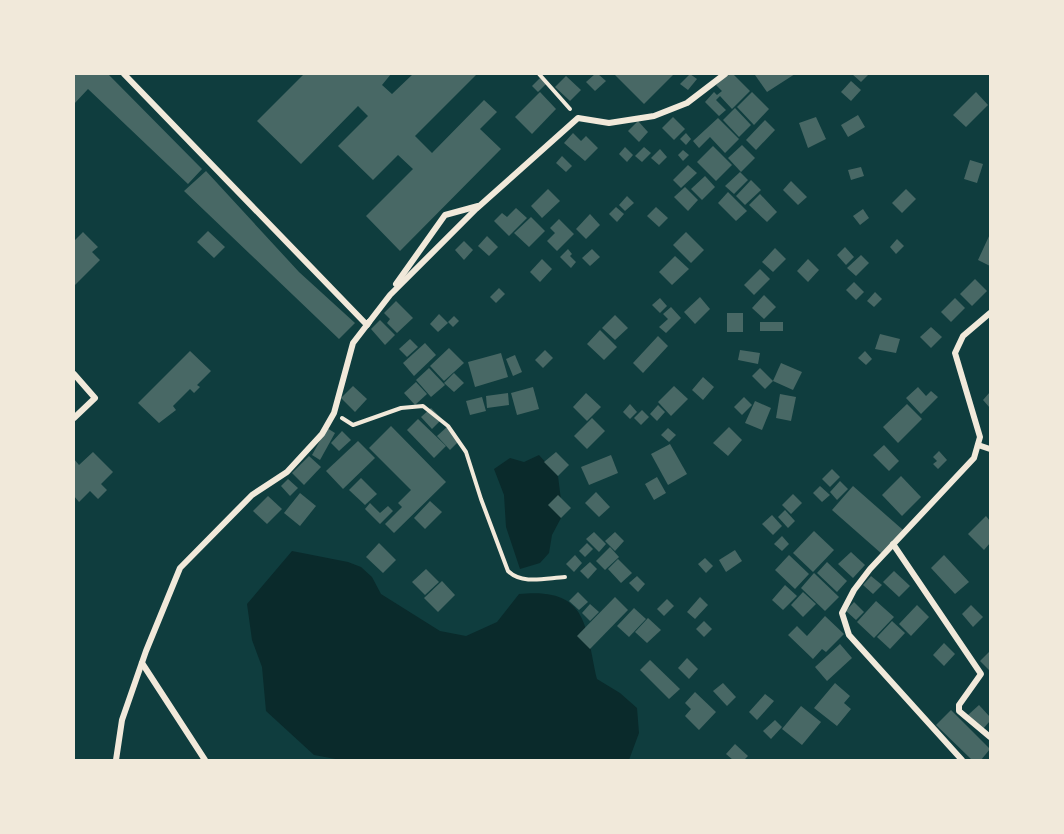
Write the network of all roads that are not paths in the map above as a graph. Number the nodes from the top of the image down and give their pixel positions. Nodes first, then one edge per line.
1 (124, 74) edge
2 (725, 74) edge
3 (480, 205) junction
4 (990, 313) edge
5 (367, 325) junction
6 (74, 374) edge
7 (74, 418) edge
8 (978, 445) junction
9 (990, 449) edge
10 (893, 544) junction
11 (142, 663) junction
12 (990, 737) edge
13 (116, 760) edge
14 (205, 760) edge
15 (962, 760) edge

1 - 5 street
2 - 3 street
3 - 5 street
3 - 5 street
4 - 8 street
5 - 11 street
6 - 7 street
8 - 9 street
8 - 10 street
10 - 12 street
10 - 15 street
11 - 13 street
11 - 14 street

